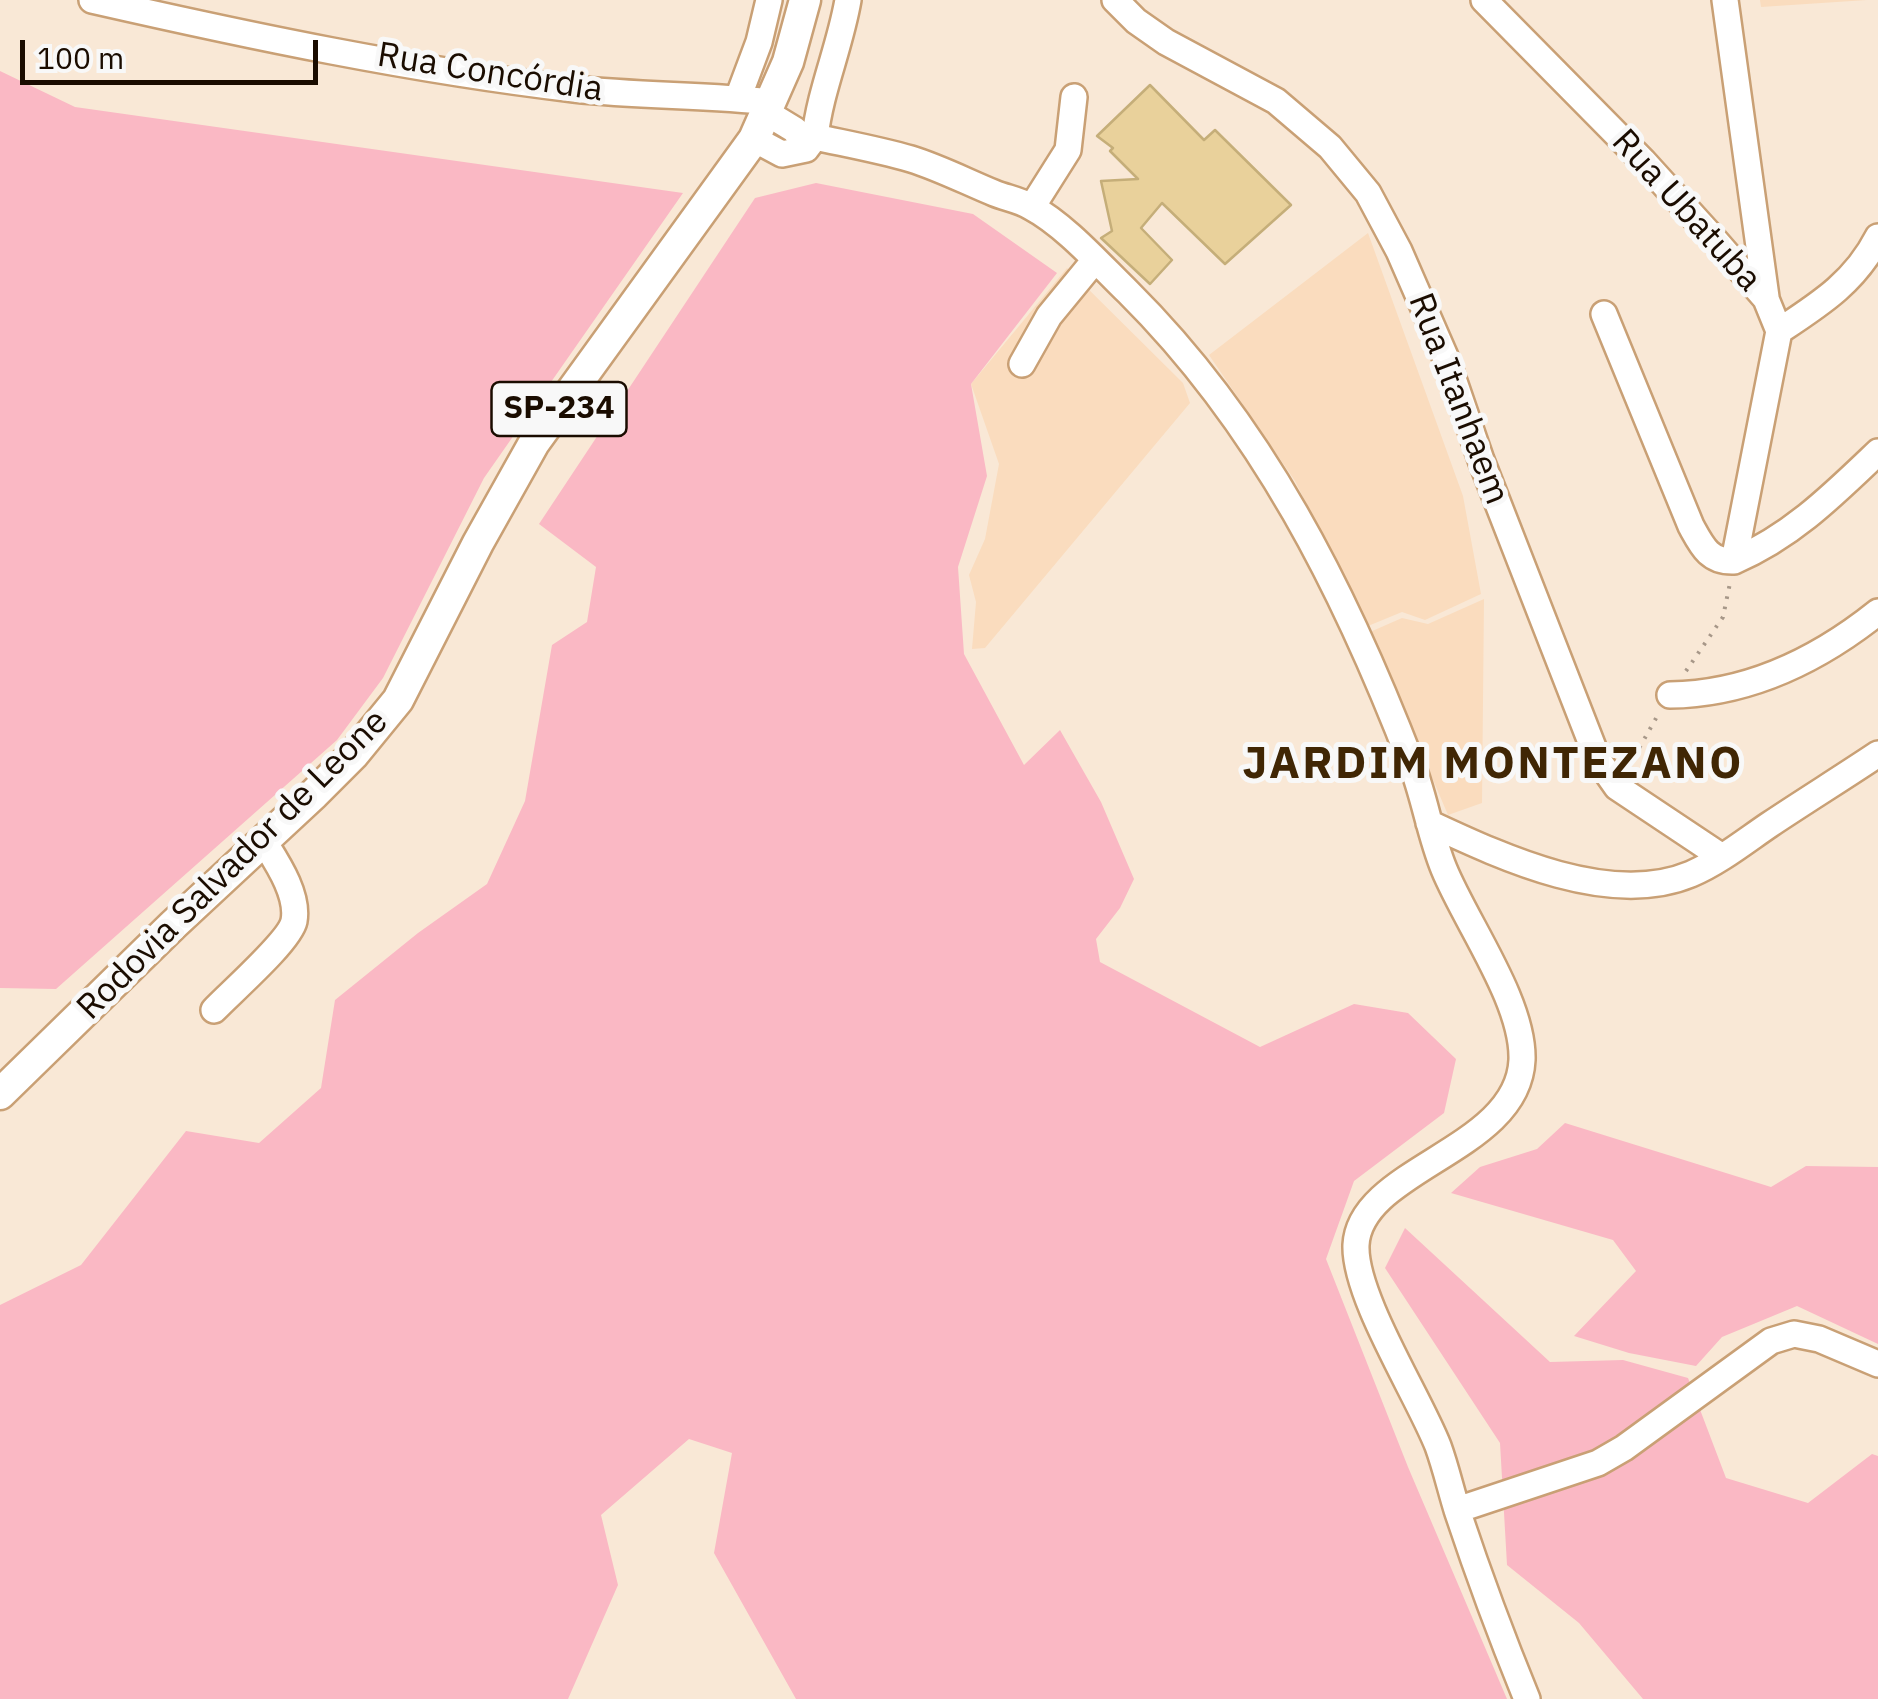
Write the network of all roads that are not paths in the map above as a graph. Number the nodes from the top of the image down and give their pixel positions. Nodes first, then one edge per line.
1 (92, 0) edge
2 (769, 0) edge
3 (804, 0) edge
4 (848, 0) edge
5 (1115, 0) edge
6 (1484, 0) edge
7 (1725, 0) edge
8 (1074, 97) dead end
9 (738, 98) junction
10 (764, 118) junction
11 (810, 143) junction
12 (1032, 207) junction
13 (1878, 237) edge
14 (1094, 260) junction
15 (1766, 299) junction
16 (1604, 314) dead end
17 (1779, 331) junction
18 (1022, 364) dead end
19 (1878, 452) edge
20 (1734, 562) junction
21 (1878, 612) edge
22 (1670, 695) dead end
23 (1878, 754) edge
24 (1428, 823) junction
25 (262, 840) junction
26 (1722, 857) junction
27 (214, 1010) dead end
28 (0, 1094) edge
29 (1878, 1364) edge
30 (1458, 1510) junction
31 (1528, 1699) edge

1 - 9 street, Rua Concórdia
2 - 9 street
3 - 10 main road, Rodovia Salvador de Leone / SP-234
4 - 11 street
5 - 26 street, Rua Itanhaem
6 - 15 street, Rua Ubatuba
7 - 15 street
8 - 12 street
9 - 10 street, Rua Concórdia
10 - 11 street, Rua Concórdia
10 - 25 main road, Rodovia Salvador de Leone / SP-234
11 - 12 street, Rua Concórdia
12 - 14 street, Rua Concórdia
13 - 17 street, Rua Ubatuba
14 - 18 street
14 - 24 street, Rua Concórdia
15 - 17 street, Rua Ubatuba
16 - 20 street
17 - 20 street
19 - 20 street
21 - 22 street
23 - 26 street
24 - 26 street
24 - 30 street, Rua Concórdia
25 - 27 street
25 - 28 main road, Rodovia Salvador de Leone / SP-234
29 - 30 street
30 - 31 street, Rua Concórdia

